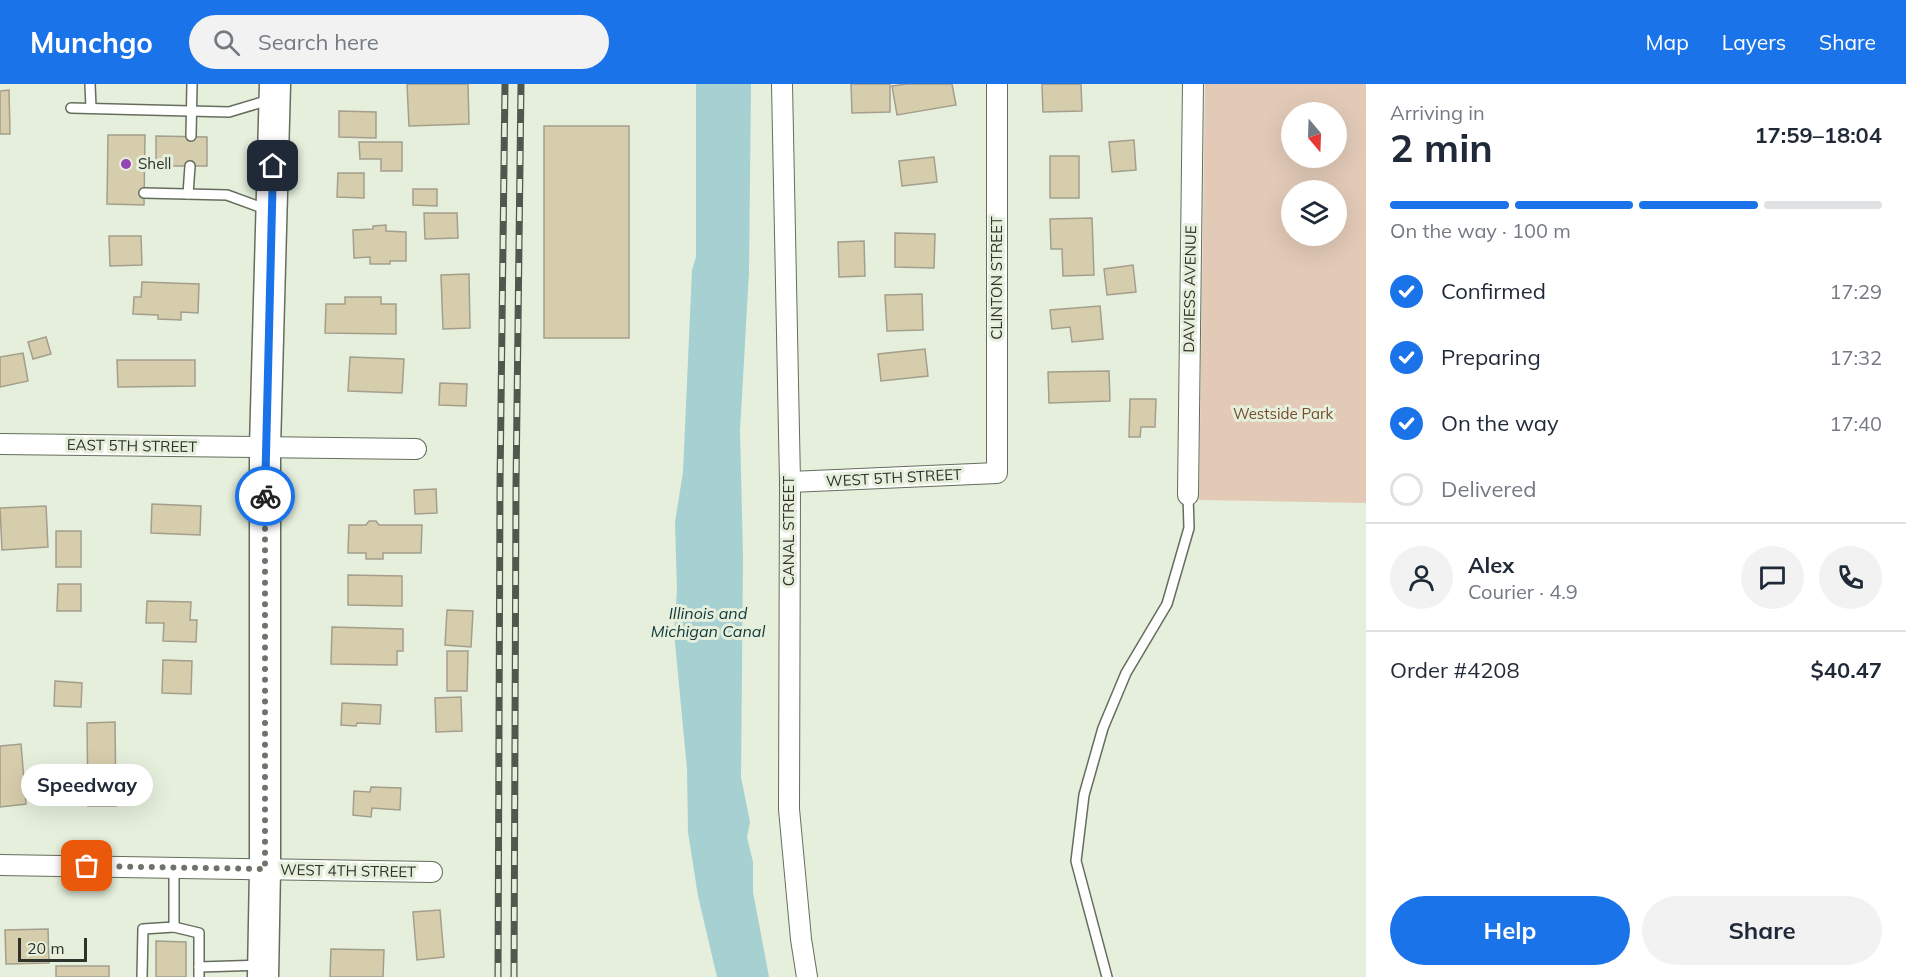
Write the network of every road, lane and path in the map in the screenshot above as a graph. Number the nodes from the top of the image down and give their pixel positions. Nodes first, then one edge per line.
1 (90, 84) edge
2 (192, 84) edge
3 (782, 84) edge
4 (997, 84) edge
5 (1193, 84) edge
6 (275, 91) edge
7 (71, 108) dead end
8 (91, 108) junction
9 (192, 111) junction
10 (191, 136) dead end
11 (190, 166) dead end
12 (144, 193) dead end
13 (188, 194) junction
14 (271, 211) junction
15 (0, 444) edge
16 (265, 447) junction
17 (416, 449) dead end
18 (997, 473) joint
19 (790, 482) junction
20 (1188, 495) joint
21 (0, 865) edge
22 (174, 868) junction
23 (265, 869) junction
24 (432, 872) dead end
25 (174, 927) junction
26 (263, 971) edge
27 (199, 972) edge
28 (142, 977) edge
29 (807, 977) edge
30 (1107, 977) edge

1 - 8 lane
2 - 9 lane
3 - 19 street, CANAL STREET
4 - 18 street, CLINTON STREET
5 - 20 street, DAVIESS AVENUE
6 - 9 lane
6 - 14 main road
7 - 8 lane
8 - 9 lane
9 - 10 lane
11 - 13 lane
12 - 13 lane
13 - 14 lane
14 - 16 main road
15 - 16 street, EAST 5TH STREET
16 - 17 street
16 - 23 main road
18 - 19 street, WEST 5TH STREET
19 - 29 street, CANAL STREET
20 - 30 lane
21 - 22 street, WEST 4TH STREET
22 - 23 street, WEST 4TH STREET
22 - 25 lane
23 - 24 street, WEST 4TH STREET
23 - 26 main road
25 - 27 lane
25 - 28 lane
26 - 27 lane

